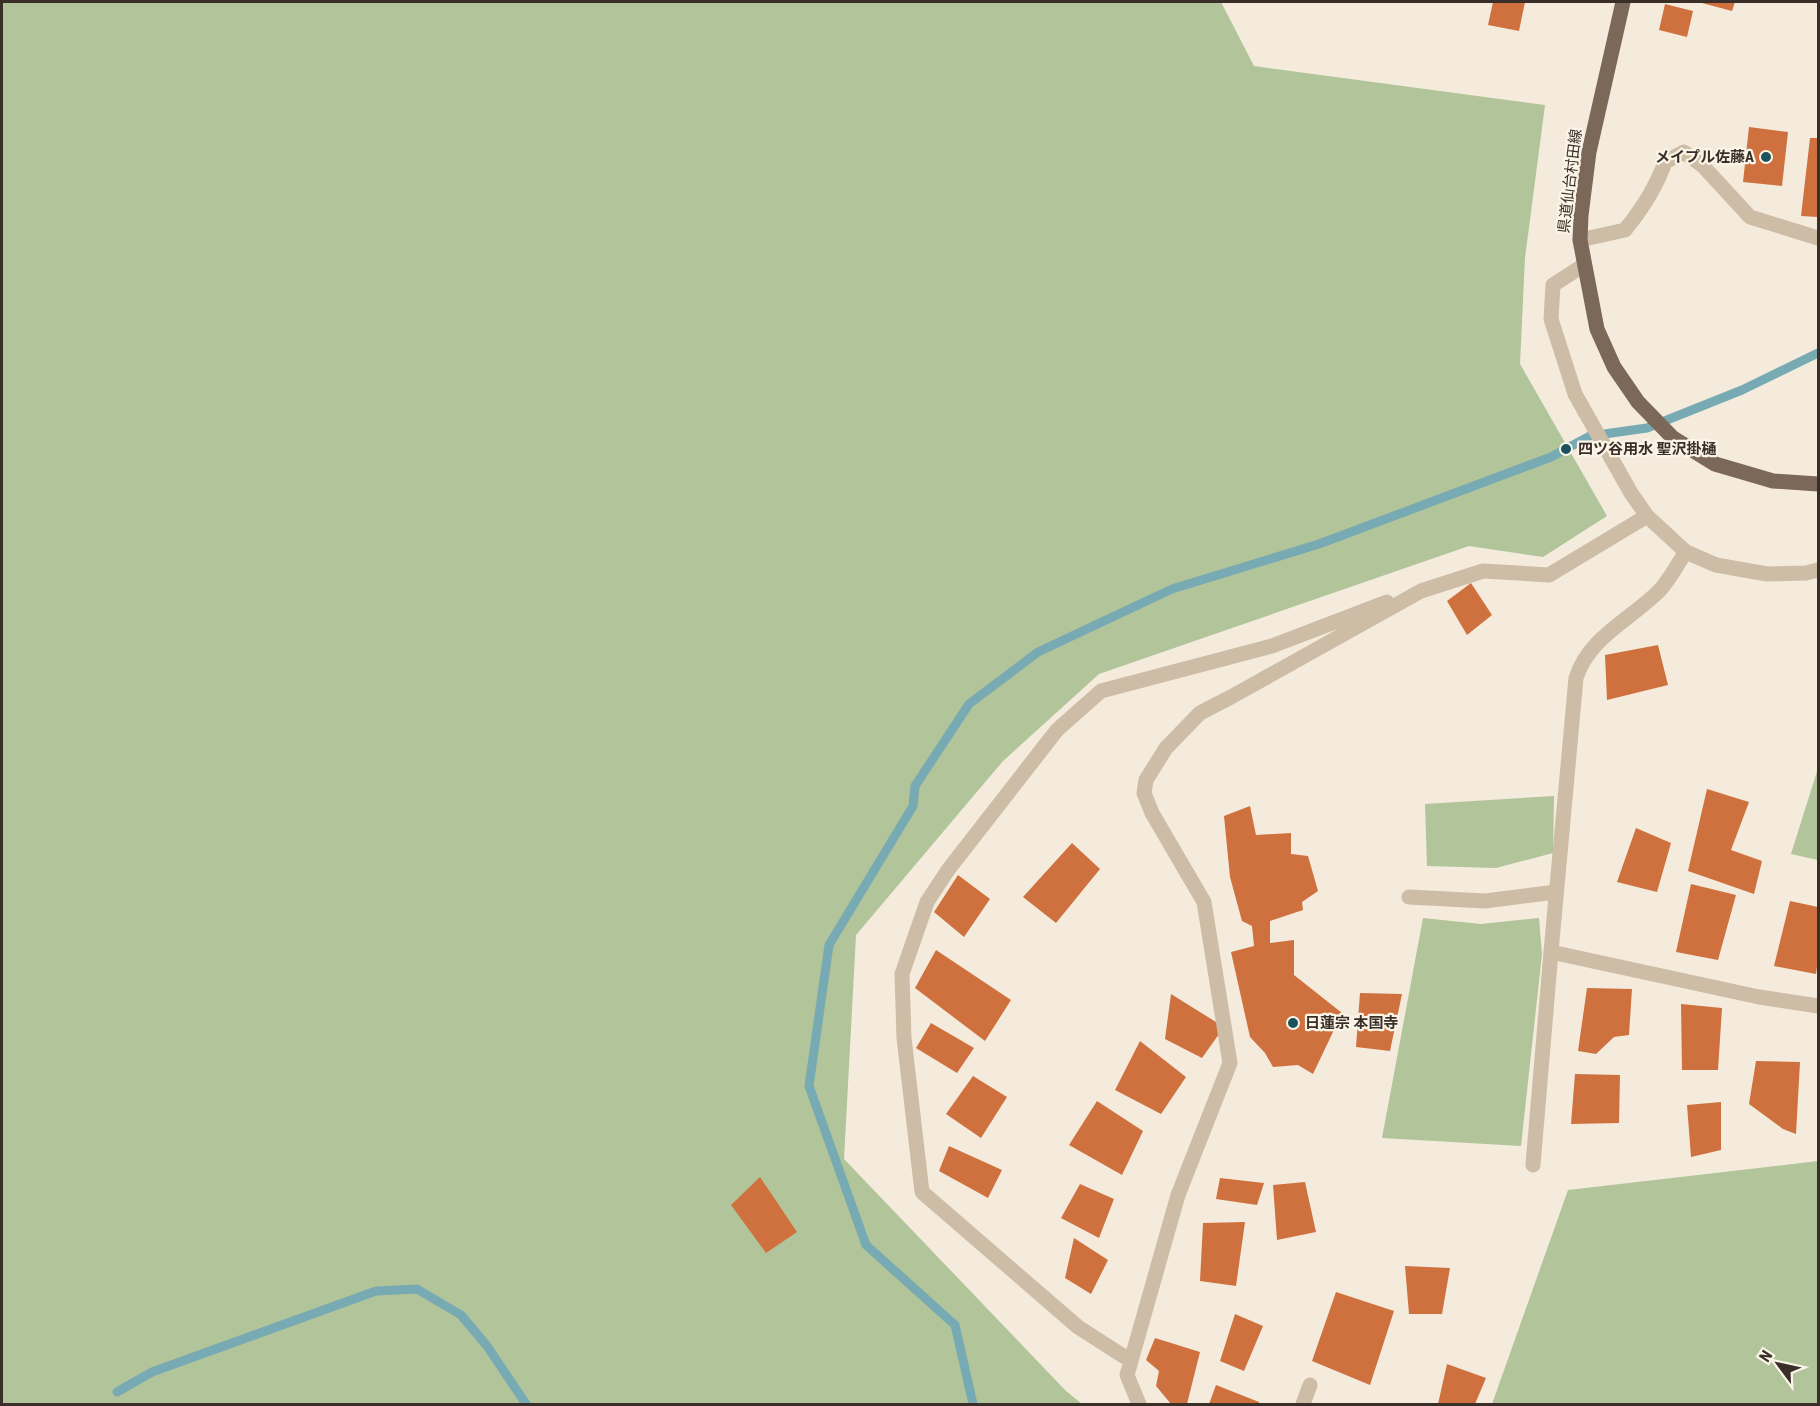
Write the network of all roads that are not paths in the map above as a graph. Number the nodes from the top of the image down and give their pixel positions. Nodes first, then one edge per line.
1 (1623, 2) edge
2 (1818, 238) edge
3 (1580, 240) junction
4 (1584, 265) junction
5 (1818, 484) edge
6 (1647, 516) junction
7 (1686, 552) junction
8 (1818, 570) edge
9 (1421, 591) junction
10 (1556, 892) junction
11 (1409, 897) dead end
12 (1551, 952) junction
13 (1818, 1006) edge
14 (1533, 1165) dead end
15 (1131, 1361) junction
16 (1310, 1385) dead end
17 (1139, 1404) edge
18 (1303, 1404) edge

1 - 3 main road, 県道仙台村田線
2 - 3 street
3 - 4 main road, 県道仙台村田線
4 - 5 main road, 県道仙台村田線
4 - 6 street
6 - 7 street
6 - 9 street
7 - 8 street
7 - 10 street
9 - 15 street
9 - 15 street
10 - 11 street
10 - 12 street
12 - 13 street
12 - 14 street
15 - 17 street
16 - 18 street

